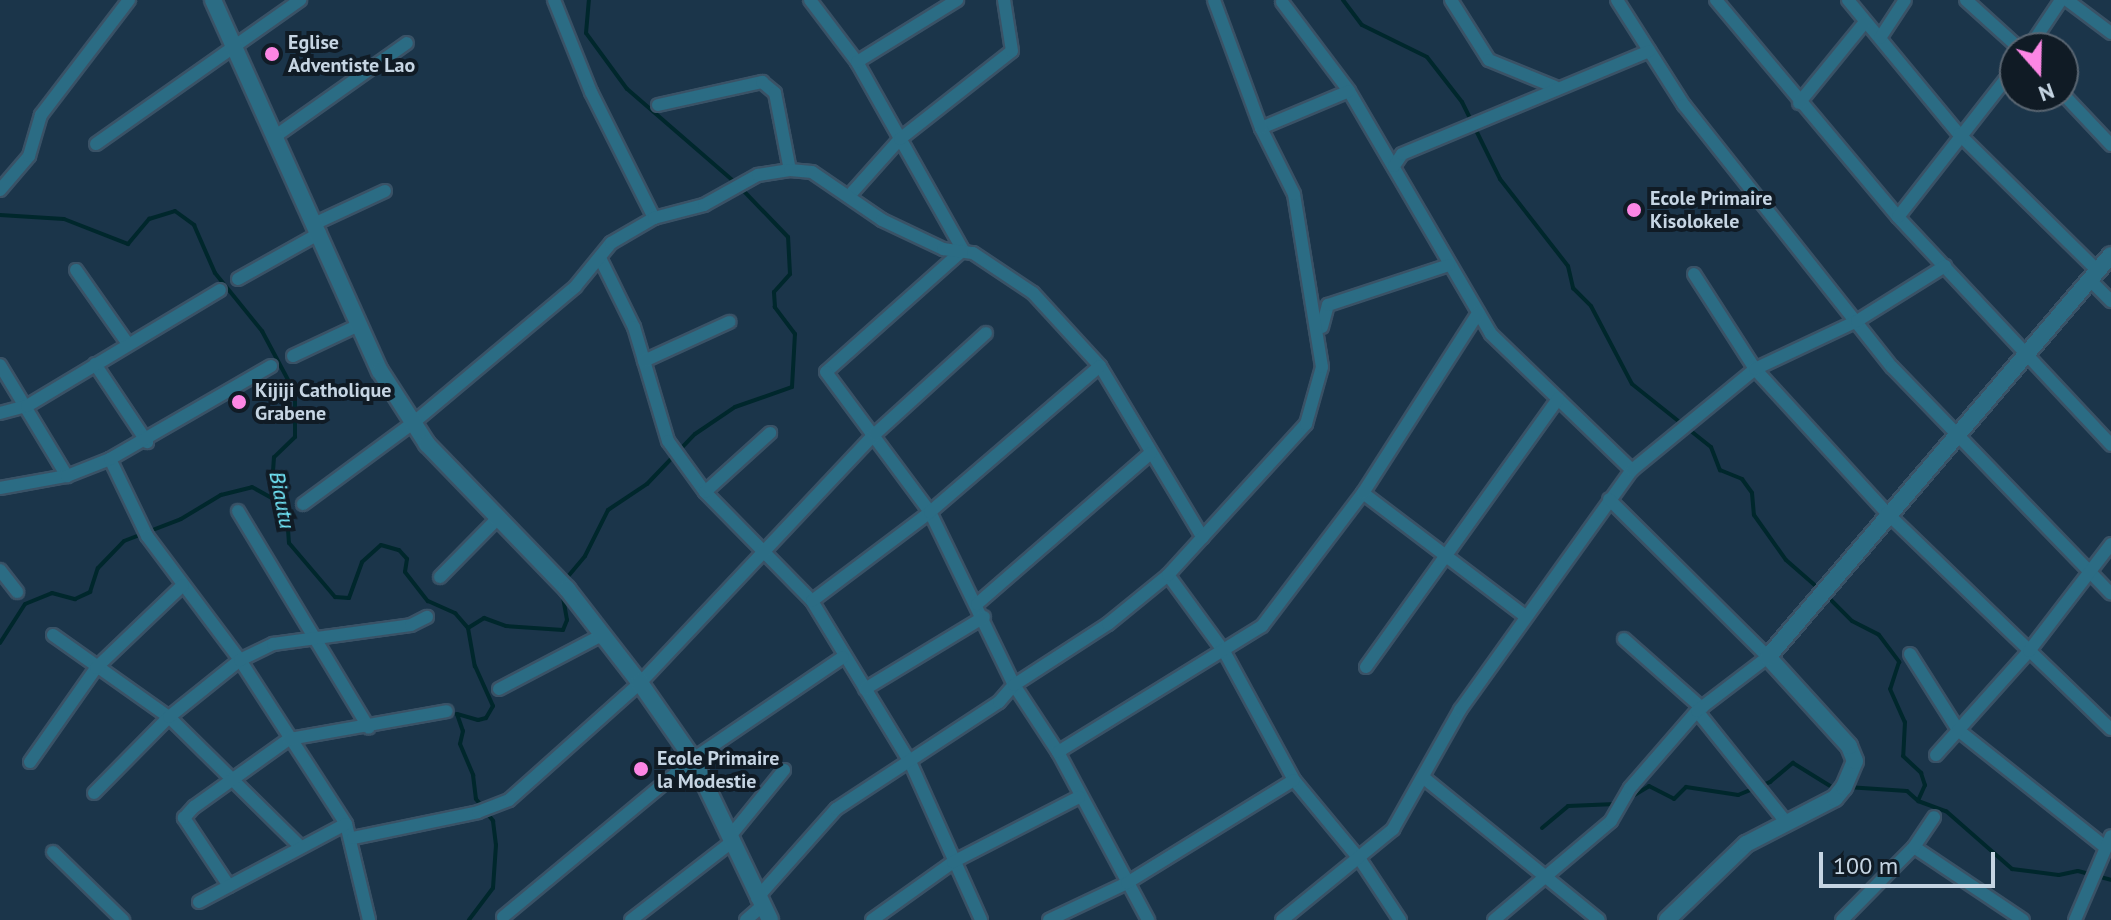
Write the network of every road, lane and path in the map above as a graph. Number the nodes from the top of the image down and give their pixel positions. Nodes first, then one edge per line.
1 (129, 0) edge
2 (213, 0) edge
3 (300, 0) edge
4 (554, 0) edge
5 (810, 0) edge
6 (957, 0) edge
7 (1004, 0) edge
8 (1214, 0) edge
9 (1451, 0) edge
10 (1617, 0) edge
11 (1716, 0) edge
12 (1848, 0) edge
13 (1905, 0) edge
14 (1966, 0) edge
15 (2064, 0) edge
16 (1282, 2) dead end
17 (1865, 22) junction
18 (2001, 32) edge
19 (2041, 32) edge
20 (2111, 33) edge
21 (1880, 38) junction
22 (407, 43) dead end
23 (236, 48) junction
24 (1649, 51) junction
25 (857, 62) junction
26 (1999, 86) edge
27 (1555, 87) junction
28 (1349, 91) junction
29 (1799, 103) junction
30 (658, 105) dead end
31 (2079, 111) edge
32 (1261, 128) junction
33 (1959, 134) junction
34 (277, 135) junction
35 (900, 139) junction
36 (96, 144) dead end
37 (2111, 145) edge
38 (1394, 166) junction
39 (790, 170) junction
40 (0, 190) edge
41 (385, 191) dead end
42 (849, 196) junction
43 (1898, 217) junction
44 (654, 218) junction
45 (318, 228) junction
46 (963, 250) junction
47 (2111, 255) edge
48 (600, 258) junction
49 (1449, 265) junction
50 (1945, 266) junction
51 (76, 270) dead end
52 (1694, 274) dead end
53 (2094, 275) junction
54 (238, 279) dead end
55 (220, 290) dead end
56 (2111, 301) edge
57 (1478, 313) junction
58 (1857, 321) junction
59 (729, 322) dead end
60 (359, 325) junction
61 (986, 333) dead end
62 (1320, 339) junction
63 (128, 344) junction
64 (2023, 353) junction
65 (293, 356) dead end
66 (644, 361) junction
67 (95, 364) junction
68 (0, 365) edge
69 (271, 366) dead end
70 (1100, 366) junction
71 (1755, 369) junction
72 (1558, 399) junction
73 (27, 406) junction
74 (0, 413) edge
75 (413, 423) junction
76 (770, 433) dead end
77 (1954, 433) junction
78 (875, 434) junction
79 (147, 442) junction
80 (2111, 445) edge
81 (1151, 453) junction
82 (110, 459) junction
83 (1632, 470) junction
84 (67, 476) junction
85 (0, 488) edge
86 (705, 492) junction
87 (1363, 493) junction
88 (1609, 499) junction
89 (303, 504) dead end
90 (238, 511) dead end
91 (930, 512) junction
92 (1887, 513) junction
93 (497, 519) junction
94 (1203, 538) junction
95 (2111, 544) edge
96 (762, 547) junction
97 (1447, 554) junction
98 (0, 570) edge
99 (2089, 571) junction
100 (1168, 575) junction
101 (440, 577) dead end
102 (4, 583) edge
103 (183, 585) junction
104 (17, 592) dead end
105 (2111, 594) edge
106 (812, 601) junction
107 (977, 604) junction
108 (1524, 615) junction
109 (427, 617) dead end
110 (984, 617) junction
111 (53, 635) dead end
112 (600, 636) junction
113 (317, 638) junction
114 (1624, 639) dead end
115 (2029, 651) junction
116 (1225, 653) junction
117 (1910, 654) dead end
118 (843, 657) junction
119 (1768, 657) junction
120 (240, 660) junction
121 (1366, 667) dead end
122 (96, 668) junction
123 (640, 683) junction
124 (1014, 685) junction
125 (499, 689) dead end
126 (865, 689) junction
127 (1700, 709) junction
128 (447, 711) dead end
129 (169, 717) junction
130 (369, 728) junction
131 (2111, 729) edge
132 (1958, 730) junction
133 (289, 739) junction
134 (1058, 752) junction
135 (1936, 755) dead end
136 (693, 759) junction
137 (30, 762) dead end
138 (911, 764) junction
139 (784, 770) dead end
140 (1424, 778) junction
141 (232, 780) junction
142 (1294, 780) junction
143 (94, 793) dead end
144 (1079, 797) junction
145 (1934, 817) dead end
146 (1786, 822) junction
147 (346, 824) junction
148 (353, 838) junction
149 (732, 838) junction
150 (2107, 841) edge
151 (301, 847) junction
152 (1914, 847) junction
153 (53, 852) dead end
154 (1361, 861) junction
155 (953, 862) junction
156 (1550, 876) junction
157 (1127, 883) junction
158 (229, 886) junction
159 (199, 902) dead end
160 (762, 908) edge
161 (503, 917) dead end
162 (119, 919) edge
163 (369, 920) edge
164 (631, 920) edge
165 (746, 920) edge
166 (872, 920) edge
167 (981, 920) edge
168 (1049, 920) edge
169 (1148, 920) edge
170 (1282, 920) edge
171 (1400, 920) edge
172 (1494, 920) edge
173 (1599, 920) edge
174 (1667, 920) edge
175 (1842, 920) edge
176 (2023, 920) edge
177 (2075, 920) edge

1 - 40 street
2 - 23 street
3 - 23 street
4 - 44 street
5 - 25 street
6 - 25 street
7 - 35 street
8 - 32 street
9 - 27 street
10 - 24 street
11 - 29 street
12 - 17 street
13 - 21 street
14 - 18 street
15 - 19 street
15 - 20 street
16 - 28 street
17 - 21 street
17 - 29 street
21 - 33 street
22 - 34 street
23 - 34 street
23 - 36 street
24 - 27 street
24 - 58 street
25 - 35 street
26 - 33 street
27 - 38 street
28 - 32 street
28 - 38 street
29 - 43 street
30 - 39 street
31 - 37 street
32 - 62 street
33 - 43 street
33 - 53 street
34 - 45 street
35 - 42 street
35 - 46 street
38 - 49 street
39 - 42 street
39 - 44 street
41 - 45 street
42 - 46 street
43 - 50 street
44 - 48 street
45 - 54 street
45 - 60 street
46 - 70 street
46 - 78 street
47 - 53 street
48 - 66 street
48 - 75 street
49 - 57 street
49 - 62 street
50 - 58 street
50 - 64 street
51 - 63 street
52 - 71 street
53 - 56 street
53 - 64 street
55 - 63 street
57 - 72 street
57 - 87 street
58 - 71 street
58 - 77 street
59 - 66 street
60 - 65 street
60 - 75 street
61 - 78 street
62 - 94 street
63 - 67 street
64 - 77 street
64 - 80 street
66 - 86 street
67 - 73 street
67 - 79 street
68 - 73 street
69 - 79 street
70 - 81 street
70 - 91 street
71 - 83 street
71 - 92 street
72 - 83 street
72 - 97 street
73 - 74 street
73 - 84 street
75 - 89 street
75 - 93 street
76 - 86 street
77 - 92 street
77 - 99 street
78 - 91 street
78 - 96 street
79 - 82 street
81 - 94 street
81 - 107 street
82 - 84 street
82 - 103 street
83 - 88 street
84 - 85 street
86 - 96 street
87 - 97 street
87 - 116 street
88 - 108 street
88 - 119 street
90 - 113 street
91 - 106 street
91 - 107 street
92 - 115 street
92 - 119 street
93 - 101 street
93 - 112 street
94 - 100 street
95 - 99 street
96 - 106 street
96 - 123 street
97 - 108 street
97 - 121 street
98 - 102 street
99 - 105 street
99 - 115 street
100 - 116 street
100 - 124 street
102 - 104 street
103 - 120 street
103 - 122 street
106 - 118 street
107 - 110 street
108 - 140 street
109 - 113 street
110 - 124 street
110 - 126 street
111 - 122 street
112 - 123 street
112 - 125 street
113 - 120 street
113 - 130 street
114 - 127 street
115 - 131 street
115 - 132 street
116 - 134 street
116 - 142 street
117 - 132 street
118 - 126 street
118 - 136 street
119 - 127 street
119 - 146 street
120 - 129 street
120 - 133 street
122 - 129 street
122 - 137 street
123 - 136 street
123 - 148 street
124 - 134 street
124 - 138 street
126 - 138 street
127 - 146 street
127 - 156 street
128 - 130 street
129 - 141 street
129 - 143 street
130 - 133 street
132 - 135 street
132 - 150 street
133 - 141 street
133 - 147 street
134 - 144 street
136 - 149 street
136 - 161 street
138 - 155 street
138 - 160 street
139 - 149 street
140 - 154 street
140 - 156 street
141 - 151 street
141 - 158 street
142 - 154 street
142 - 157 street
144 - 155 street
144 - 157 street
145 - 152 street
146 - 174 street
147 - 148 street
147 - 151 street
148 - 163 street
149 - 160 street
149 - 164 street
150 - 177 street
151 - 158 street
152 - 175 street
152 - 176 street
153 - 162 street
154 - 170 street
154 - 171 street
155 - 166 street
155 - 167 street
156 - 172 street
156 - 173 street
157 - 168 street
157 - 169 street
158 - 159 street
160 - 165 street

